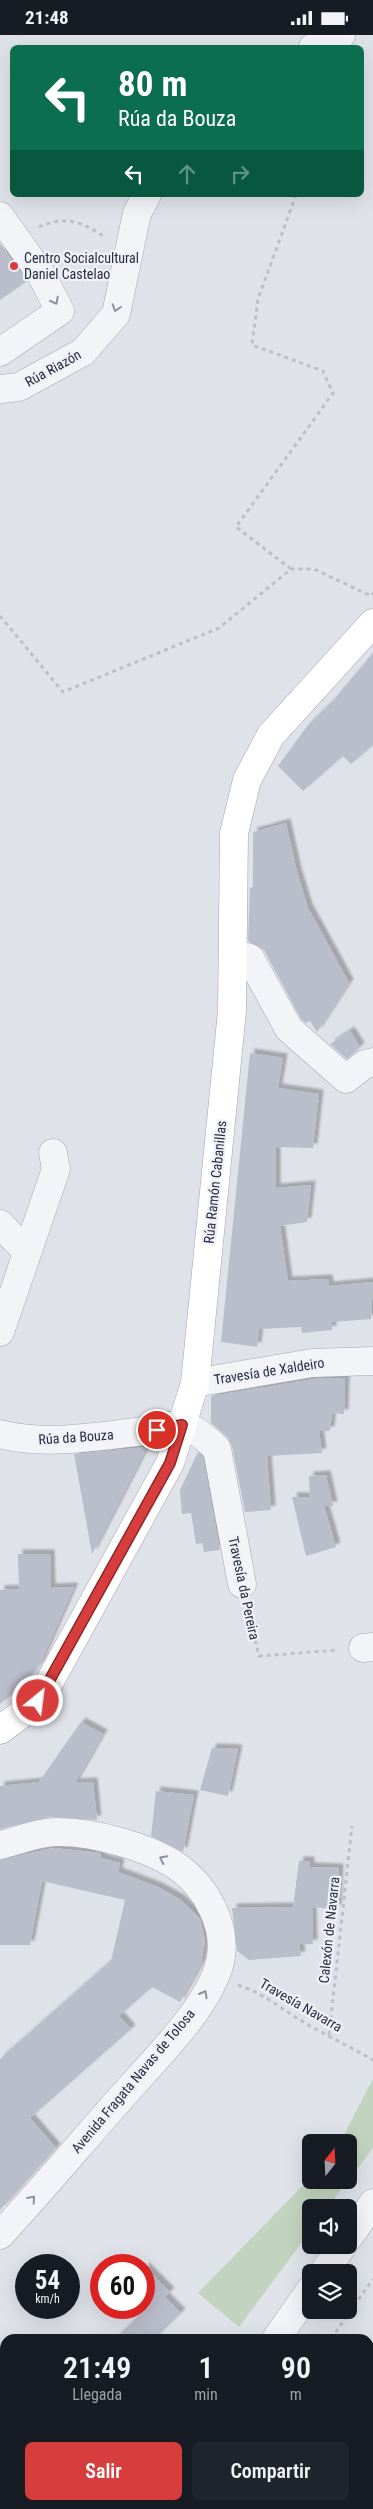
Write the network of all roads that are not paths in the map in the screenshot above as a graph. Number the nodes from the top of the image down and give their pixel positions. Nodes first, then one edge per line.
1 (341, 35) edge
2 (318, 45) edge
3 (146, 197) edge
4 (0, 216) edge
5 (0, 352) edge
6 (0, 389) edge
7 (373, 623) edge
8 (234, 953) junction
9 (373, 1062) edge
10 (53, 1153) dead end
11 (0, 1224) edge
12 (27, 1252) junction
13 (0, 1332) edge
14 (373, 1361) edge
15 (195, 1383) junction
16 (182, 1425) junction
17 (0, 1435) edge
18 (242, 1584) road end
19 (0, 1730) edge
20 (0, 1845) edge
21 (373, 2203) edge
22 (357, 2226) edge
23 (0, 2235) edge
24 (302, 2302) edge
25 (280, 2334) edge

1 - 2 street
3 -> 6 street, Rúa Riazón
4 -> 5 street
7 - 8 main road, Rúa Ramón Cabanillas
8 - 9 street
8 - 15 main road, Rúa Ramón Cabanillas
10 - 12 street
11 - 12 street
12 - 13 street
14 - 15 street, Travesía de Xaldeiro
15 - 16 main road, Rúa Ramón Cabanillas
16 - 17 street, Rúa da Bouza
16 - 18 street, Travesía da Pereira
16 - 19 main road, Rúa Ramón Cabanillas
23 -> 20 street, Avenida Fragata Navas de Tolosa
21 - 22 street
24 - 25 street

